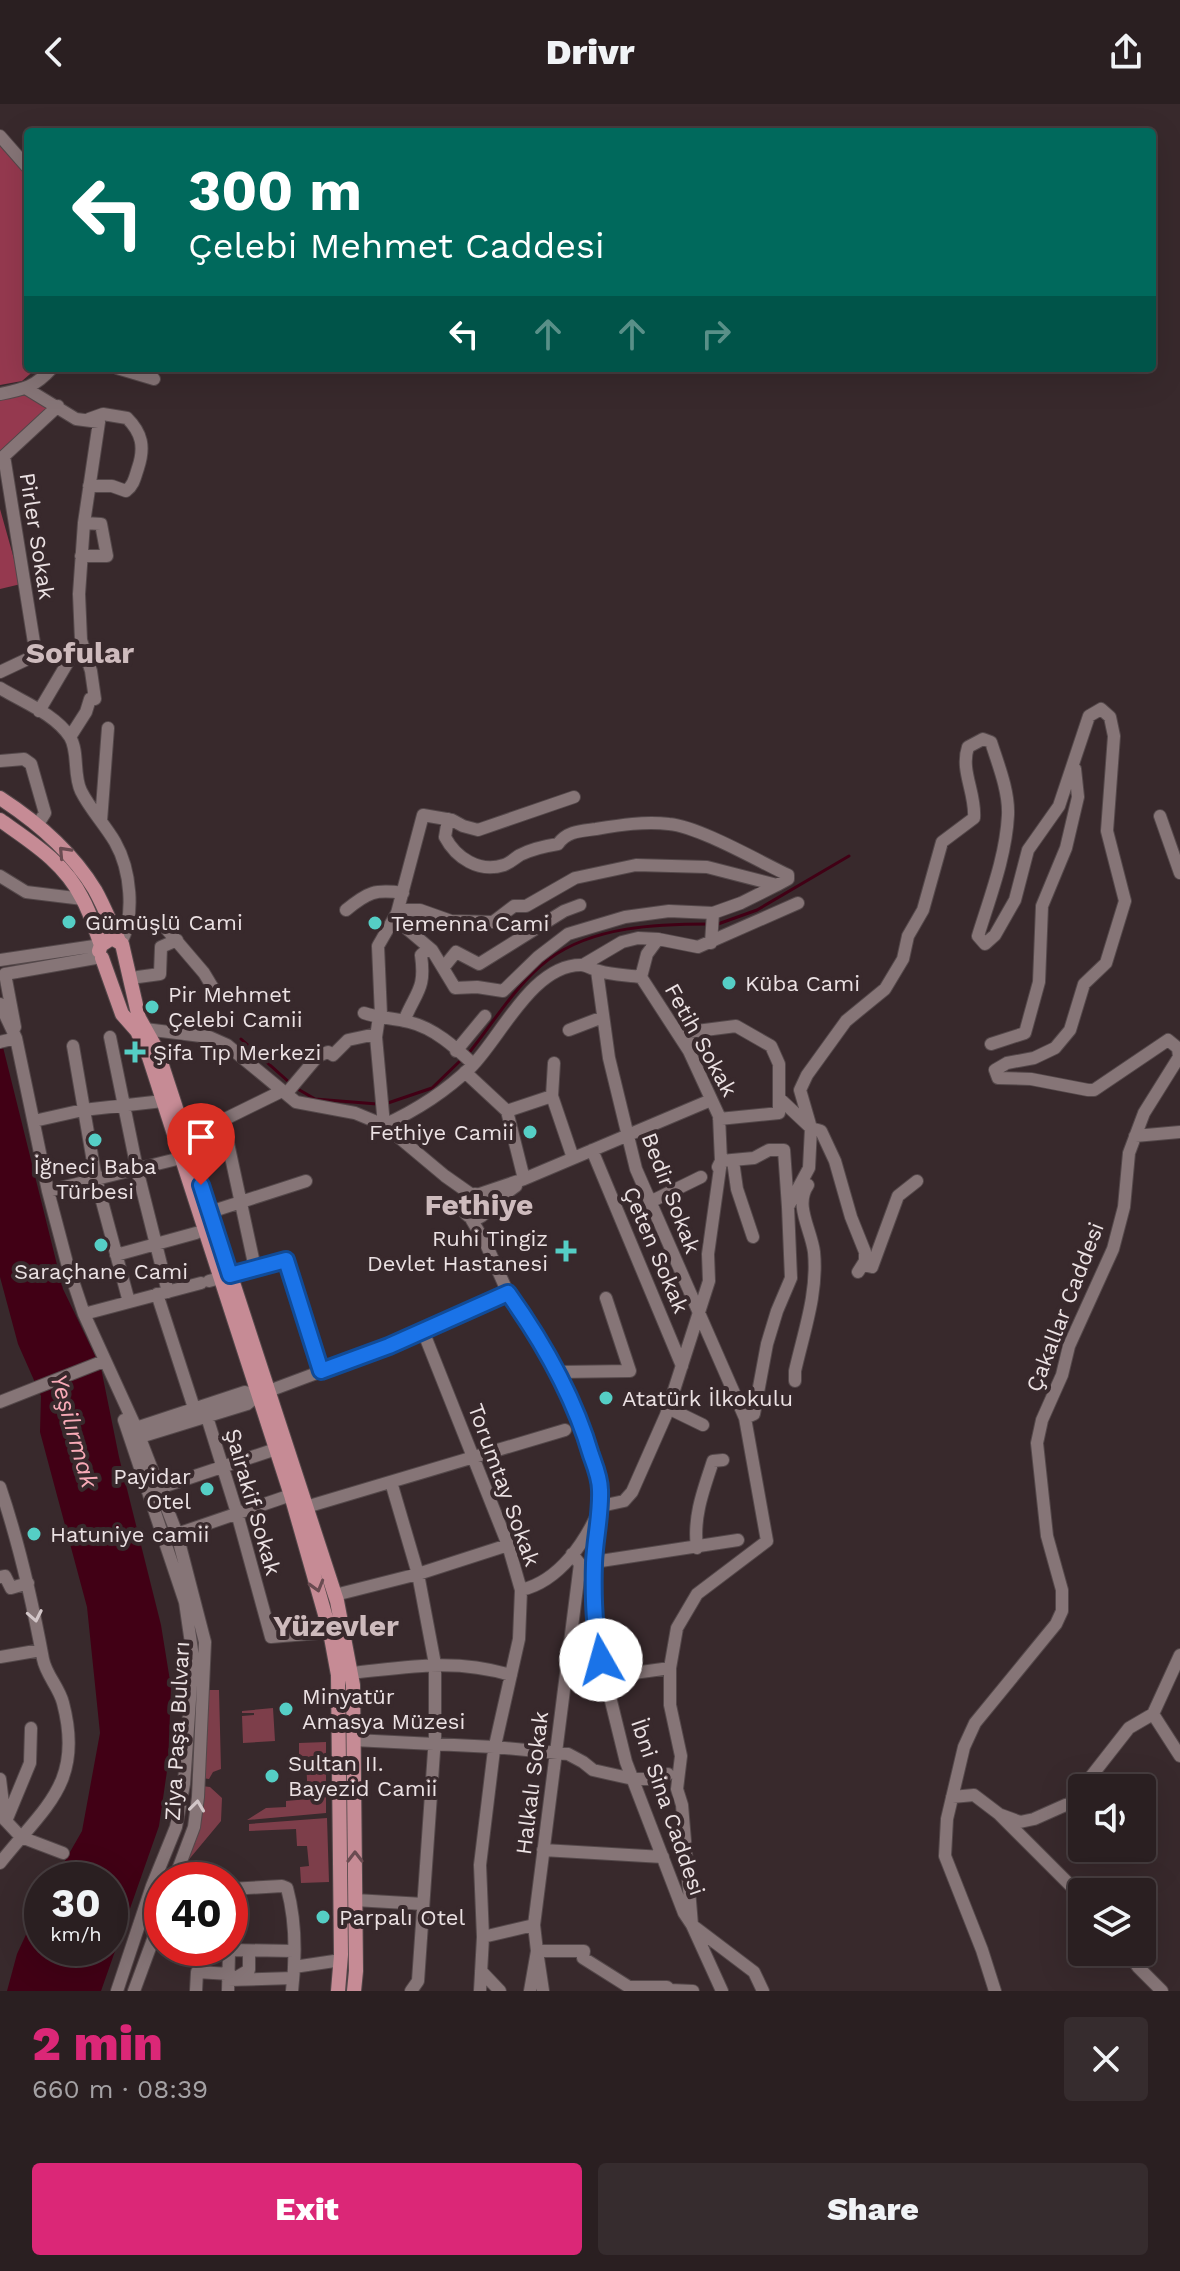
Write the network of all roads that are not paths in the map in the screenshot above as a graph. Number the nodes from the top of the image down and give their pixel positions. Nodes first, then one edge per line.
1 (0, 136) edge
2 (24, 163) edge
3 (48, 372) edge
4 (130, 372) edge
5 (154, 379) dead end
6 (27, 389) junction
7 (0, 394) edge
8 (58, 406) junction
9 (86, 420) junction
10 (89, 486) junction
11 (84, 523) junction
12 (81, 556) junction
13 (81, 640) junction
14 (0, 672) edge
15 (0, 688) edge
16 (39, 711) junction
17 (108, 728) dead end
18 (70, 737) junction
19 (0, 761) edge
20 (1074, 762) junction
21 (574, 797) dead end
22 (0, 798) edge
23 (1160, 816) dead end
24 (448, 819) junction
25 (0, 820) edge
26 (101, 822) junction
27 (38, 824) junction
28 (1180, 873) edge
29 (0, 876) edge
30 (777, 885) junction
31 (403, 893) junction
32 (83, 899) junction
33 (798, 903) dead end
34 (580, 905) dead end
35 (346, 910) dead end
36 (397, 913) junction
37 (713, 913) junction
38 (129, 922) junction
39 (658, 939) junction
40 (177, 940) junction
41 (711, 943) junction
42 (121, 946) junction
43 (429, 948) junction
44 (101, 953) junction
45 (0, 961) edge
46 (583, 965) junction
47 (443, 968) junction
48 (597, 971) junction
49 (3, 977) edge
50 (138, 977) dead end
51 (641, 977) junction
52 (213, 988) dead end
53 (511, 998) junction
54 (0, 1004) edge
55 (364, 1013) dead end
56 (485, 1016) dead end
57 (379, 1017) junction
58 (603, 1017) junction
59 (404, 1021) junction
60 (145, 1029) junction
61 (569, 1030) dead end
62 (376, 1034) junction
63 (110, 1037) dead end
64 (7, 1041) edge
65 (991, 1044) dead end
66 (73, 1046) dead end
67 (1179, 1047) edge
68 (689, 1051) junction
69 (458, 1052) junction
70 (554, 1063) dead end
71 (469, 1066) junction
72 (288, 1089) junction
73 (552, 1096) junction
74 (779, 1098) junction
75 (711, 1100) junction
76 (163, 1101) junction
77 (124, 1104) junction
78 (83, 1110) junction
79 (507, 1111) junction
80 (719, 1119) junction
81 (34, 1121) junction
82 (384, 1125) junction
83 (811, 1128) junction
84 (1180, 1132) edge
85 (626, 1134) junction
86 (1135, 1136) junction
87 (592, 1150) junction
88 (181, 1158) junction
89 (573, 1158) junction
90 (723, 1164) junction
91 (809, 1168) junction
92 (137, 1169) junction
93 (701, 1177) dead end
94 (96, 1179) junction
95 (524, 1179) junction
96 (306, 1181) dead end
97 (917, 1181) dead end
98 (48, 1191) junction
99 (471, 1197) junction
100 (240, 1201) junction
101 (650, 1202) junction
102 (788, 1207) junction
103 (485, 1211) junction
104 (210, 1212) junction
105 (470, 1217) junction
106 (196, 1233) dead end
107 (753, 1237) dead end
108 (156, 1244) junction
109 (486, 1244) junction
110 (116, 1255) junction
111 (255, 1268) junction
112 (215, 1279) junction
113 (162, 1293) junction
114 (508, 1293) junction
115 (606, 1298) dead end
116 (129, 1302) junction
117 (699, 1313) junction
118 (84, 1314) junction
119 (423, 1331) junction
120 (104, 1361) junction
121 (682, 1366) junction
122 (321, 1371) junction
123 (557, 1372) junction
124 (795, 1381) dead end
125 (263, 1393) junction
126 (0, 1402) edge
127 (194, 1408) junction
128 (668, 1408) junction
129 (207, 1417) junction
130 (745, 1418) junction
131 (703, 1425) dead end
132 (565, 1430) dead end
133 (138, 1433) junction
134 (276, 1449) junction
135 (473, 1458) junction
136 (723, 1460) dead end
137 (224, 1467) junction
138 (391, 1482) junction
139 (0, 1487) edge
140 (159, 1488) junction
141 (291, 1495) junction
142 (601, 1506) junction
143 (306, 1507) junction
144 (237, 1513) junction
145 (177, 1534) junction
146 (738, 1540) dead end
147 (508, 1545) junction
148 (697, 1548) junction
149 (572, 1554) junction
150 (594, 1562) junction
151 (418, 1574) junction
152 (0, 1577) edge
153 (28, 1583) junction
154 (521, 1590) junction
155 (335, 1595) junction
156 (330, 1632) junction
157 (41, 1650) junction
158 (1180, 1655) edge
159 (0, 1657) edge
160 (435, 1664) junction
161 (670, 1668) junction
162 (351, 1673) junction
163 (511, 1675) junction
164 (605, 1677) junction
165 (1153, 1714) junction
166 (31, 1728) dead end
167 (354, 1740) junction
168 (435, 1744) junction
169 (494, 1747) junction
170 (556, 1754) junction
171 (1180, 1756) edge
172 (668, 1774) dead end
173 (1093, 1774) edge
174 (0, 1779) edge
175 (633, 1779) junction
176 (952, 1797) junction
177 (1068, 1804) edge
178 (999, 1814) junction
179 (6, 1821) junction
180 (21, 1837) junction
181 (543, 1850) junction
182 (63, 1853) dead end
183 (663, 1857) junction
184 (181, 1862) edge
185 (0, 1863) edge
186 (1068, 1883) edge
187 (248, 1888) edge
188 (355, 1900) junction
189 (423, 1904) junction
190 (534, 1925) junction
191 (692, 1925) junction
192 (483, 1937) junction
193 (249, 1951) joint
194 (294, 1951) junction
195 (537, 1951) junction
196 (341, 1960) junction
197 (144, 1964) edge
198 (1137, 1966) edge
199 (481, 1971) junction
200 (293, 1979) edge
201 (229, 1981) edge
202 (633, 1989) edge
203 (117, 1991) edge
204 (134, 1991) edge
205 (196, 1991) edge
206 (338, 1991) edge
207 (354, 1991) edge
208 (411, 1991) edge
209 (480, 1991) edge
210 (500, 1991) edge
211 (530, 1991) edge
212 (543, 1991) edge
213 (693, 1991) edge
214 (722, 1991) edge
215 (763, 1991) edge
216 (995, 1991) edge
217 (1162, 1991) edge

1 - 2 street
3 - 6 street
4 - 5 street
6 - 7 street
6 - 8 street
8 - 9 street
8 - 14 street, Pirler Sokak
9 - 10 street
9 - 10 street
10 - 11 street
11 - 12 street
11 - 12 street
12 - 13 street
13 - 16 street
13 - 18 street
15 - 16 street
16 - 18 street
17 - 26 street
18 - 26 street
19 - 27 street
20 - 65 street
20 - 67 street, Çakallar Caddesi
20 - 83 street, Çakallar Caddesi
21 - 24 street
22 - 27 main road
23 - 28 street
24 - 30 street
24 - 31 street
25 - 32 main road
26 - 38 street
42 -> 27 main road
29 - 32 street
30 - 36 street
30 - 37 street
31 - 35 street
31 - 36 street
32 - 44 main road
33 - 41 street
34 - 47 street
36 - 43 street
36 - 57 street
37 - 41 street
37 - 53 street
38 - 40 street
38 - 42 street
39 - 41 street
39 - 46 street
39 - 51 street
40 - 50 street
40 - 52 street
42 - 44 main road
42 - 44 main road
42 - 60 main road
43 - 47 street
43 - 59 street
44 - 45 street
44 - 49 street
44 - 76 main road
45 - 49 street
46 - 48 street, Fetih Sokak
46 - 53 street
47 - 53 street
48 - 51 street, Fetih Sokak
48 - 58 street, Bedir Sokak
49 - 64 street
51 - 68 street, Fetih Sokak
53 - 71 street
54 - 64 street, Ziya Paşa Bulvarı
55 - 57 street
56 - 69 street
57 - 59 street
57 - 62 street
58 - 61 street
58 - 85 street, Bedir Sokak
59 - 69 street
60 - 72 street
60 - 104 main road
62 - 72 street
62 - 82 street
63 - 77 street
64 - 81 street, Ziya Paşa Bulvarı
66 - 78 street
67 - 86 street, Çakallar Caddesi
68 - 74 street
68 - 75 street, Fetih Sokak
69 - 71 street
70 - 73 street
71 - 79 street
71 - 82 street
72 - 82 street
72 - 100 street
73 - 79 street
73 - 89 street
74 - 80 street
74 - 83 street
75 - 80 street, Fetih Sokak
75 - 85 street
76 - 77 street
76 - 88 main road
77 - 78 street
77 - 92 street
78 - 81 street
78 - 94 street
79 - 95 street
80 - 90 street, Fetih Sokak
81 - 98 street, Ziya Paşa Bulvarı
82 - 99 street
83 - 91 street
83 - 97 street
84 - 86 street
85 - 87 street
85 - 101 street, Bedir Sokak
86 - 176 street, Çakallar Caddesi
87 - 89 street
87 - 121 street, Çeten Sokak
88 - 92 street
88 - 112 main road
89 - 95 street
90 - 102 street
90 - 107 street
90 - 117 street, Fetih Sokak
91 - 102 street
91 - 124 street
92 - 94 street
92 - 108 street
93 - 101 street
94 - 98 street
94 - 110 street
95 - 99 street
95 - 103 street
96 - 100 street
98 - 118 street, Ziya Paşa Bulvarı
99 - 103 street
99 - 105 street
100 - 104 street
100 - 111 street
101 - 117 street, Bedir Sokak
102 - 130 street
103 - 105 street
103 - 109 street
104 - 112 main road
105 - 109 street
106 - 108 street
108 - 110 street
108 - 113 street
109 - 114 street, İbni Sina Caddesi
110 - 116 street
111 - 112 street
111 - 122 street
112 - 113 street
112 - 125 main road
113 - 116 street
113 - 127 street
114 - 119 street
114 - 123 street, İbni Sina Caddesi
115 - 123 street
116 - 118 street
117 - 121 street, Fetih Sokak
117 - 130 street, Bedir Sokak
118 - 120 street, Ziya Paşa Bulvarı
119 - 122 street
119 - 135 street, Torumtay Sokak
120 - 126 street
120 - 133 street, Ziya Paşa Bulvarı
120 - 203 street, Ziya Paşa Bulvarı
121 - 128 street, Fetih Sokak
122 - 125 street
123 - 142 street, İbni Sina Caddesi
125 - 127 street
125 - 129 street
125 - 134 main road
125 - 143 main road
127 - 129 street, Şairakif Sokak
127 - 133 street
128 - 131 street
128 - 142 street, Fetih Sokak
129 - 133 street
129 - 137 street, Şairakif Sokak
130 - 161 street, Bedir Sokak
132 - 135 street
133 - 140 street, Ziya Paşa Bulvarı
134 - 137 street
134 - 141 main road
135 - 138 street
135 - 147 street, Torumtay Sokak
136 - 148 street
137 - 140 street
137 - 144 street, Şairakif Sokak
138 - 143 street
138 - 151 street
139 - 153 street
140 - 145 street, Ziya Paşa Bulvarı
141 - 144 street
141 -> 156 main road
142 - 149 street
142 - 150 street, İbni Sina Caddesi
143 - 155 main road
144 - 145 street
144 - 156 street, Şairakif Sokak
184 -> 145 street, Ziya Paşa Bulvarı
146 - 148 street
147 - 151 street
147 - 154 street, Torumtay Sokak
148 - 150 street
149 - 154 street
149 - 170 street, Halkalı Sokak
150 - 164 street, İbni Sina Caddesi
151 - 155 street
151 - 160 street
152 - 153 street
153 -> 157 street
154 - 163 street, Torumtay Sokak
155 - 162 main road
156 - 196 main road
157 - 159 street
157 - 180 street
158 - 165 street
160 - 162 street
160 - 163 street
160 - 168 street
161 - 164 street
161 - 191 street
162 - 167 main road
163 - 169 street, Torumtay Sokak
164 - 175 street, İbni Sina Caddesi
165 - 171 street
165 - 173 street
166 - 179 street
167 - 168 street
188 -> 167 main road
168 - 169 street
168 - 189 street
169 - 170 street
169 - 192 street, Torumtay Sokak
170 - 175 street
170 - 181 street, Halkalı Sokak
172 - 175 street
174 - 179 street
175 - 183 street, İbni Sina Caddesi
176 - 178 street
176 - 216 street, Çakallar Caddesi
177 - 178 street
178 - 186 street
179 - 180 street
180 - 182 street
180 - 185 street
181 - 183 street
181 - 190 street, Halkalı Sokak
183 - 191 street, İbni Sina Caddesi
187 - 194 street
188 - 189 street
188 - 207 main road
189 - 208 street
190 - 192 street
190 - 195 street, Halkalı Sokak
191 - 214 street
191 - 215 street, İbni Sina Caddesi
192 - 199 street, Torumtay Sokak
193 - 194 street
193 - 201 street
194 - 200 street
195 - 202 street
195 - 211 street
195 - 212 street
196 - 200 street
196 - 206 main road
197 - 204 street
198 - 217 street
199 - 209 street, Torumtay Sokak
199 - 210 street
200 - 201 street
201 - 205 street
202 - 213 street

